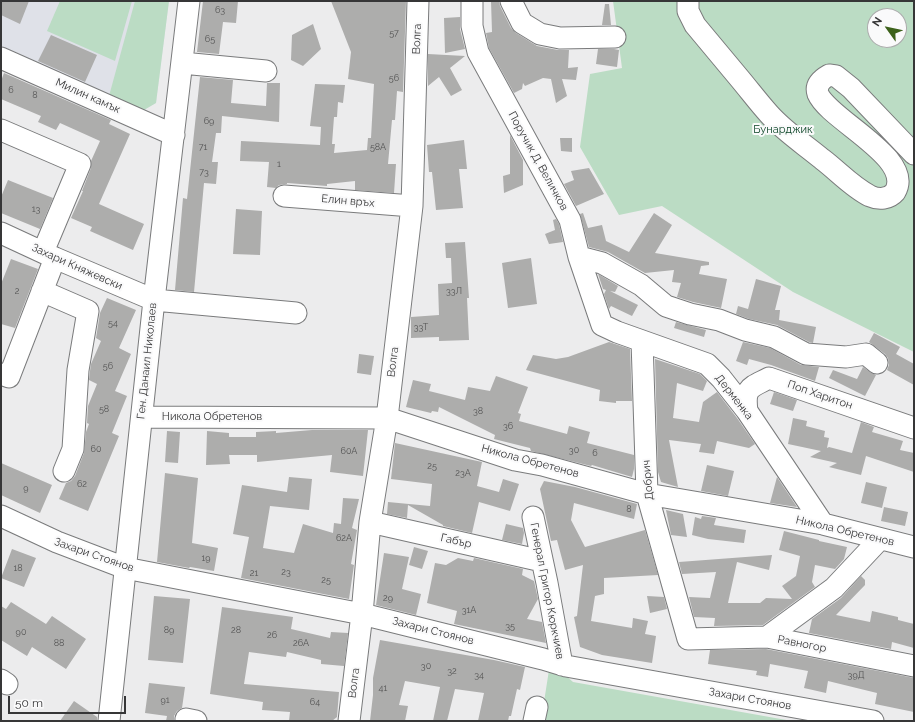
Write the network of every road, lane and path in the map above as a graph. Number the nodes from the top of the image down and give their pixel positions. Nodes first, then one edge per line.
1 (189, 1) edge
2 (418, 1) edge
3 (472, 1) edge
4 (511, 1) edge
5 (688, 1) edge
6 (615, 38) dead end
7 (1, 58) edge
8 (182, 63) junction
9 (266, 71) dead end
10 (1, 130) edge
11 (174, 135) junction
12 (914, 154) edge
13 (284, 196) dead end
14 (412, 206) junction
15 (1, 233) edge
16 (49, 255) junction
17 (579, 257) junction
18 (42, 291) junction
19 (154, 300) junction
20 (296, 313) dead end
21 (602, 324) joint
22 (642, 341) junction
23 (877, 363) dead end
24 (1, 374) edge
25 (746, 411) junction
26 (142, 416) junction
27 (387, 418) junction
28 (914, 428) edge
29 (64, 471) dead end
30 (647, 494) junction
31 (1, 516) edge
32 (533, 517) dead end
33 (370, 522) junction
34 (824, 524) junction
35 (880, 540) junction
36 (914, 548) edge
37 (542, 561) junction
38 (125, 568) junction
39 (362, 614) junction
40 (767, 637) junction
41 (688, 638) joint
42 (562, 665) junction
43 (914, 666) edge
44 (109, 721) edge
45 (349, 721) edge
46 (873, 721) edge

1 - 8 street, Ген. Данаил Николаев
2 - 14 street, Волга
3 - 17 street, Поручик Д. Величков
4 - 6 street
5 - 12 street
7 - 11 street, Милин камък
8 - 9 street
8 - 11 street, Ген. Данаил Николаев
10 - 16 street
11 - 19 street, Ген. Данаил Николаев
13 - 14 street, Елин връх
14 - 27 street, Волга
15 - 16 street, Захари Княжевски
16 - 18 street
16 - 19 street, Захари Княжевски
17 - 21 street, Поручик Д. Величков
17 - 23 street
18 - 24 street
18 - 29 street
19 - 20 street, Захари Княжевски
19 - 26 street, Ген. Данаил Николаев
21 - 22 street, Дерменка
22 - 25 street, Дерменка
22 - 30 street, Добрич
25 - 28 street, Поп Харитон
25 - 34 street, Дерменка
26 - 27 street, Никола Обретенов
26 - 38 street, Ген. Данаил Николаев
27 - 30 street, Никола Обретенов
27 - 33 street, Волга
30 - 34 street, Никола Обретенов
30 - 41 street, Добрич
31 - 38 street, Захари Стоянов
32 - 37 street, Генерал Григор Кюркчиев
33 - 37 street, Габър
33 - 39 street, Волга
34 - 35 street, Никола Обретенов
35 - 36 street, Никола Обретенов
35 - 40 street
37 - 42 street, Генерал Григор Кюркчиев
38 - 39 street, Захари Стоянов
38 - 44 street, Ген. Данаил Николаев
39 - 42 street, Захари Стоянов
39 - 45 street, Волга
40 - 41 street, Равногор
40 - 43 street, Равногор
42 - 46 street, Захари Стоянов

